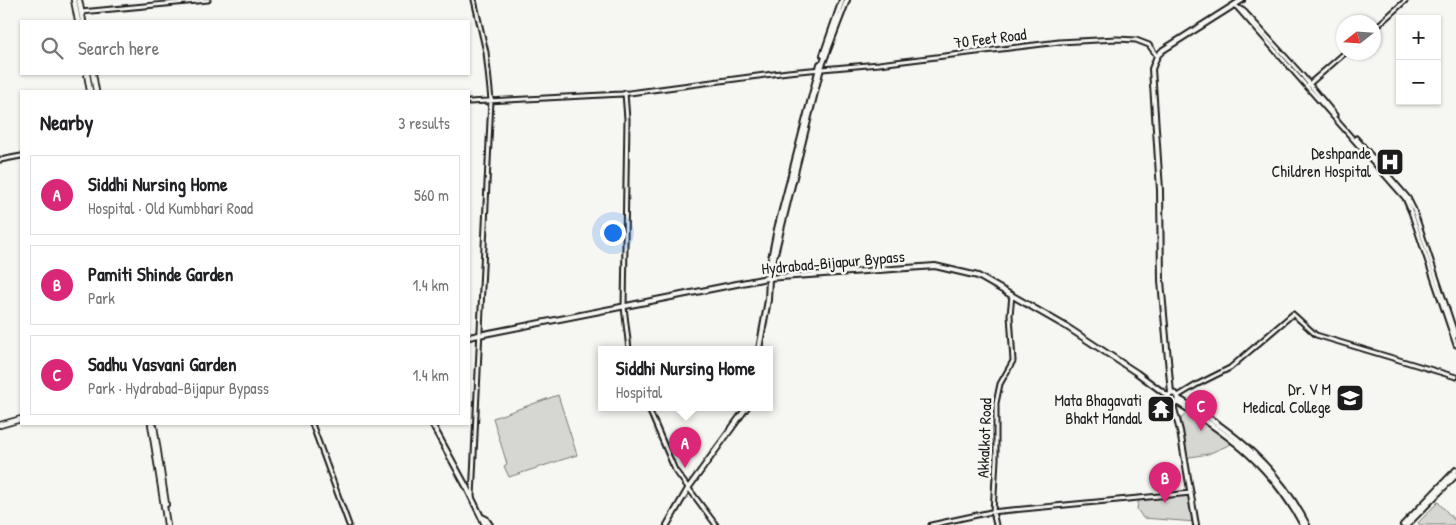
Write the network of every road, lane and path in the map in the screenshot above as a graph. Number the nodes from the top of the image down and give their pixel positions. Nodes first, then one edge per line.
1 (78, 0) edge
2 (208, 0) edge
3 (474, 0) edge
4 (842, 0) edge
5 (847, 0) edge
6 (1242, 0) edge
7 (1406, 0) edge
8 (1236, 6) junction
9 (81, 12) junction
10 (78, 20) edge
11 (83, 20) edge
12 (1381, 22) edge
13 (1157, 56) junction
14 (1337, 60) edge
15 (820, 69) junction
16 (87, 75) edge
17 (93, 75) edge
18 (1308, 85) junction
19 (90, 90) edge
20 (96, 90) edge
21 (624, 93) junction
22 (491, 100) junction
23 (470, 102) edge
24 (20, 156) edge
25 (0, 160) edge
26 (768, 278) junction
27 (1012, 295) junction
28 (624, 307) junction
29 (480, 335) junction
30 (1456, 336) edge
31 (470, 337) edge
32 (1456, 345) edge
33 (628, 346) edge
34 (760, 346) edge
35 (1456, 377) edge
36 (1170, 395) junction
37 (1177, 401) junction
38 (650, 411) edge
39 (743, 411) edge
40 (20, 419) edge
41 (0, 424) edge
42 (153, 425) edge
43 (312, 425) edge
44 (433, 425) edge
45 (1456, 470) edge
46 (1456, 475) edge
47 (689, 487) junction
48 (1190, 493) junction
49 (472, 497) junction
50 (994, 512) junction
51 (482, 517) junction
52 (168, 525) edge
53 (350, 525) edge
54 (485, 525) edge
55 (490, 525) edge
56 (667, 525) edge
57 (716, 525) edge
58 (931, 525) edge
59 (996, 525) edge
60 (1196, 525) edge
61 (1303, 525) edge
62 (1307, 525) edge
63 (1403, 525) edge
64 (1407, 525) edge

1 - 9 highway
1 - 10 highway
2 - 9 street
3 - 22 street
4 - 15 main road
5 - 15 main road
6 - 8 main road
7 - 12 street
8 - 13 main road
8 - 18 street
9 - 11 highway
13 - 15 street, 70 Feet Road
13 - 36 main road
14 - 18 street
15 - 21 street, 70 Feet Road
15 - 26 main road
16 - 19 highway
17 - 20 highway
18 - 30 street
18 - 32 street
21 - 22 street, 70 Feet Road
21 - 28 street
22 - 23 street, 70 Feet Road
22 - 29 street
24 - 25 street
26 - 27 main road, Hydrabad-Bijapur Bypass
26 - 28 main road, Hydrabad-Bijapur Bypass
26 - 34 main road
27 - 36 main road, Hydrabad-Bijapur Bypass
27 - 50 street, Akkalkot Road
28 - 29 main road, Hydrabad-Bijapur Bypass
28 - 33 street
29 - 31 main road, Hydrabad-Bijapur Bypass
29 - 49 street
35 - 37 street
36 - 37 main road
36 - 37 main road
37 - 48 main road
37 - 61 main road
37 - 62 main road
38 - 47 street
39 - 47 main road
40 - 41 highway
42 - 52 highway
43 - 53 street
44 - 49 main road
45 - 63 main road
46 - 64 main road
47 - 56 main road
47 - 57 street
48 - 50 street
48 - 60 main road
49 - 51 main road
50 - 58 street
50 - 59 street, Akkalkot Road
51 - 54 main road
51 - 55 main road

